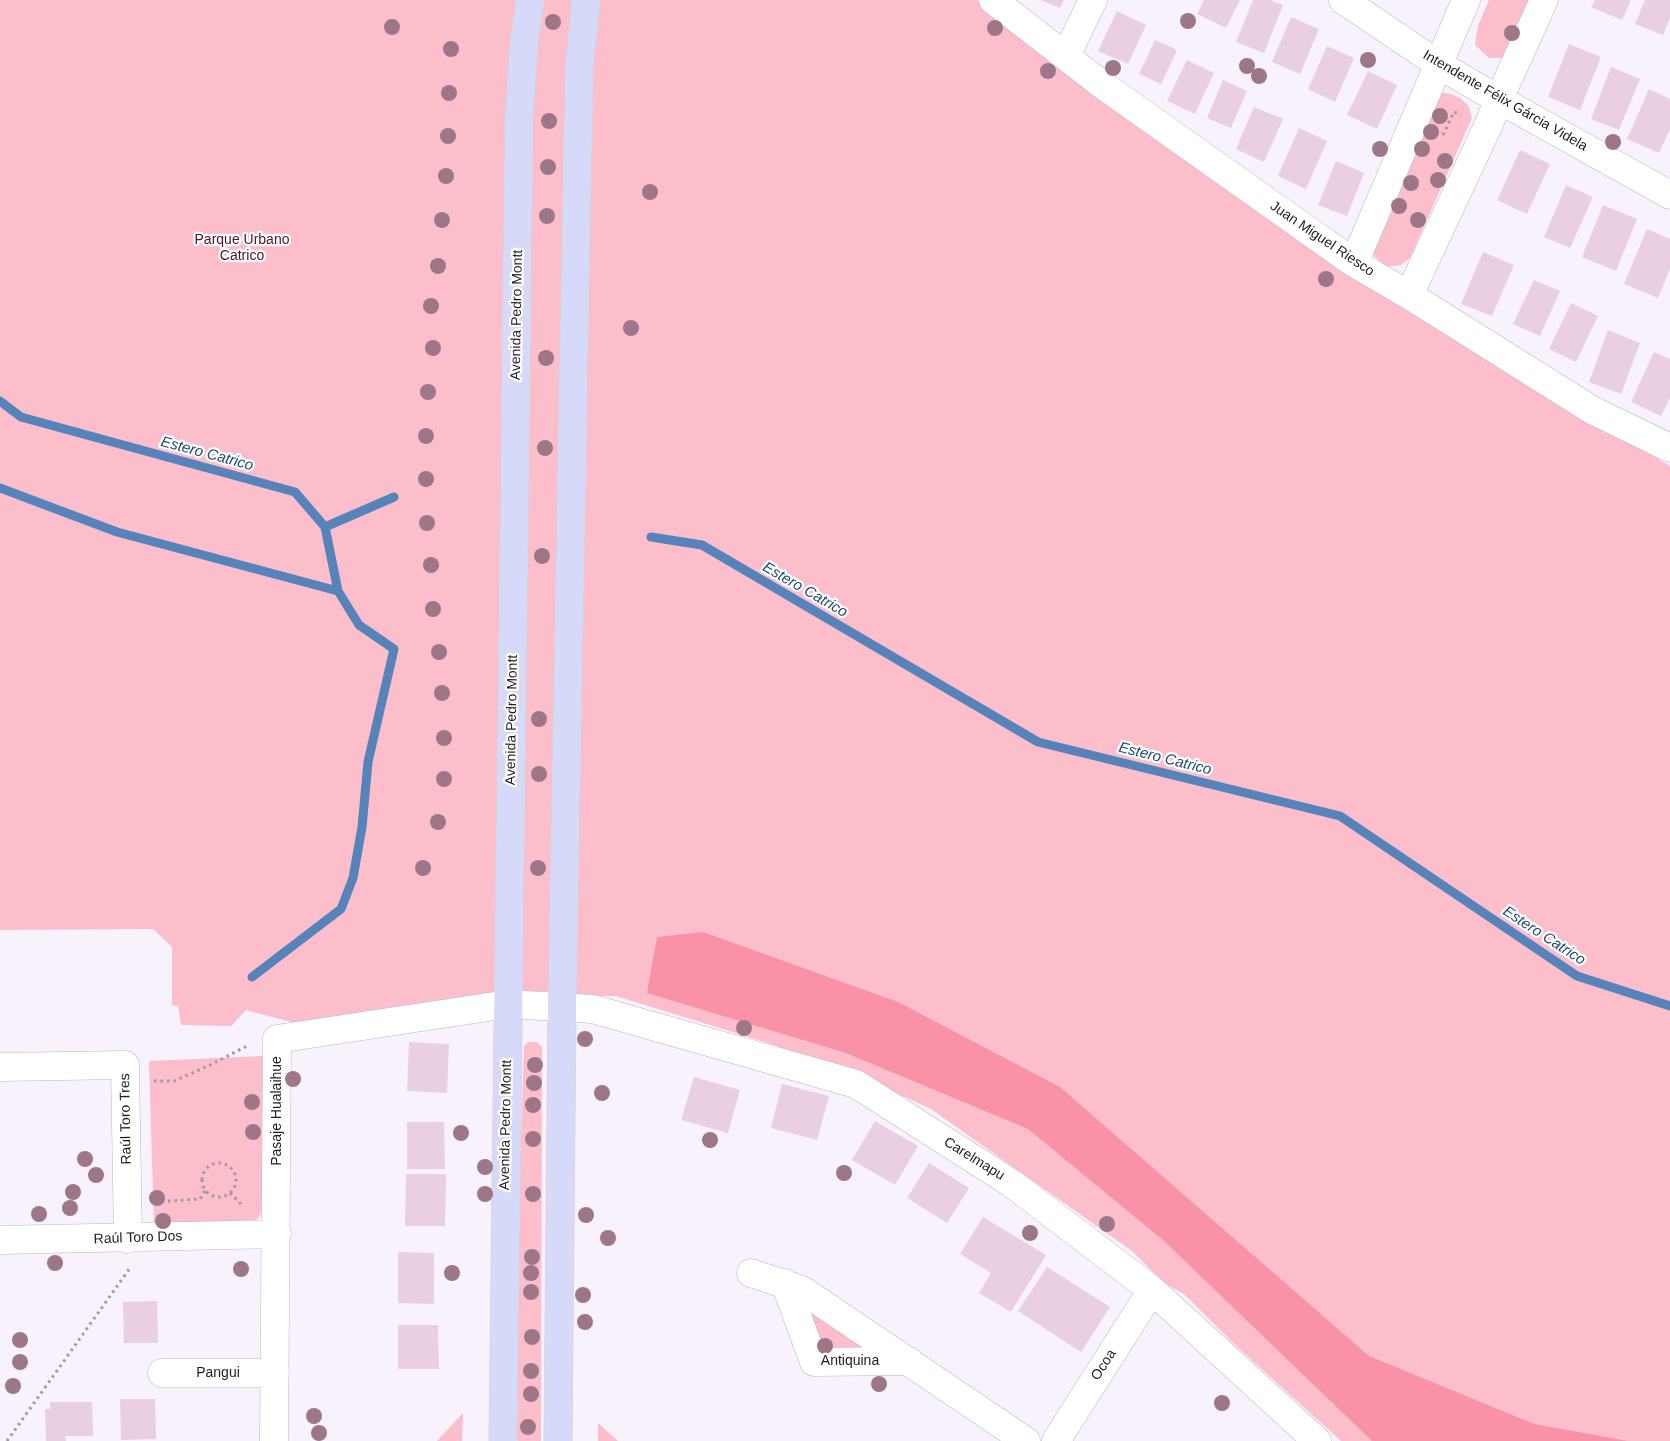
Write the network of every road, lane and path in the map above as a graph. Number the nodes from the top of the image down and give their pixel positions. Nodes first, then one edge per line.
1 (530, 0) edge
2 (586, 0) edge
3 (993, 0) edge
4 (1093, 0) edge
5 (1343, 0) edge
6 (1466, 0) edge
7 (1544, 0) edge
8 (1066, 56) junction
9 (1438, 64) junction
10 (1499, 99) junction
11 (1670, 195) edge
12 (1354, 263) junction
13 (1409, 295) junction
14 (1670, 448) edge
15 (508, 1004) junction
16 (562, 1007) junction
17 (277, 1040) junction
18 (0, 1067) edge
19 (125, 1081) junction
20 (205, 1191) junction
21 (128, 1202) junction
22 (277, 1234) junction
23 (140, 1238) junction
24 (0, 1240) edge
25 (752, 1273) dead end
26 (784, 1283) junction
27 (1152, 1290) junction
28 (909, 1361) junction
29 (162, 1373) dead end
30 (275, 1373) junction
31 (7, 1441) edge
32 (274, 1441) edge
33 (503, 1441) edge
34 (558, 1441) edge
35 (1026, 1441) edge
36 (1056, 1441) edge
37 (1317, 1441) edge

1 - 15 main road, Avenida Pedro Montt
2 - 16 main road
3 - 8 street, Juan Miguel Riesco
4 - 8 street
5 - 9 street, Intendente Félix Gárcia Videla
6 - 9 street
7 - 10 street
8 - 12 street, Juan Miguel Riesco
9 - 10 street, Intendente Félix Gárcia Videla
9 - 12 street
10 - 11 street, Intendente Félix Gárcia Videla
10 - 13 street
12 - 13 street, Juan Miguel Riesco
13 - 14 street, Juan Miguel Riesco
15 - 16 street, Pasaje Hualaihue
15 - 17 street, Pasaje Hualaihue
15 - 33 main road, Avenida Pedro Montt
16 - 27 street, Carelmapu
16 - 34 main road
17 - 19 path
17 - 22 street, Pasaje Hualaihue
18 - 19 street, Raúl Toro Tres
19 - 21 street, Raúl Toro Tres
20 - 20 path
20 - 21 path
21 - 23 street, Raúl Toro Tres
22 - 23 street, Raúl Toro Dos
22 - 30 street, Pasaje Hualaihue
23 - 24 street, Raúl Toro Dos
23 - 31 path
25 - 26 street, Antiquina
26 - 28 street, Antiquina
26 - 28 street, Antiquina
27 - 36 street, Ocoa
27 - 37 street, Carelmapu
28 - 35 street, Antiquina
29 - 30 street, Pangui
30 - 32 street, Pasaje Hualaihue

